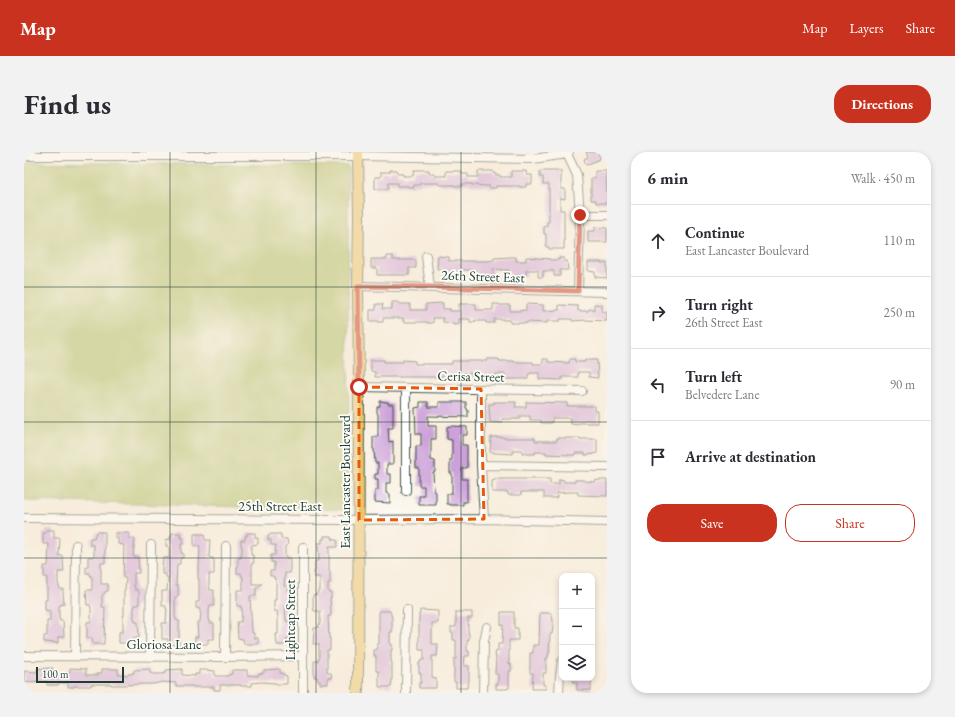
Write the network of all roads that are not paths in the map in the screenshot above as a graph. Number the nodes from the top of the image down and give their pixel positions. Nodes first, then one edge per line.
1 (568, 153) edge
2 (153, 154) edge
3 (306, 154) edge
4 (358, 154) edge
5 (453, 155) edge
6 (533, 155) edge
7 (24, 156) edge
8 (580, 215) junction
9 (607, 215) edge
10 (426, 256) dead end
11 (358, 286) junction
12 (430, 287) junction
13 (578, 291) junction
14 (607, 292) edge
15 (359, 387) junction
16 (406, 388) junction
17 (481, 389) junction
18 (582, 392) dead end
19 (481, 465) junction
20 (607, 468) edge
21 (406, 491) dead end
22 (24, 518) edge
23 (484, 519) junction
24 (359, 520) junction
25 (607, 522) edge
26 (76, 545) dead end
27 (151, 545) dead end
28 (226, 546) dead end
29 (303, 547) dead end
30 (407, 610) dead end
31 (487, 627) dead end
32 (24, 656) edge
33 (76, 656) junction
34 (303, 656) junction
35 (150, 657) junction
36 (225, 657) junction
37 (560, 681) edge
38 (303, 693) edge
39 (358, 693) edge
40 (406, 693) edge
41 (483, 693) edge
42 (559, 693) edge

1 - 6 street
1 - 8 street
2 - 3 street
2 - 7 street
3 - 4 street
4 - 5 street
4 - 11 main road, East Lancaster Boulevard
5 - 6 street
8 - 9 street
8 - 13 street
10 - 12 street
11 - 12 street, 26th Street East
11 - 15 main road, East Lancaster Boulevard
12 - 13 street, 26th Street East
13 - 14 street, 26th Street East
15 - 16 street, Cerisa Street
15 - 24 main road, East Lancaster Boulevard
16 - 17 street, Cerisa Street
16 - 21 street
17 - 18 street, Cerisa Street
17 - 19 street
19 - 20 street
19 - 23 street
22 - 24 street, 25th Street East
23 - 24 street, 25th Street East
23 - 25 street, 25th Street East
24 - 39 main road, East Lancaster Boulevard
26 - 33 street
27 - 35 street
28 - 36 street
29 - 34 street, Lightcap Street
30 - 40 street
31 - 41 street
32 - 33 street, Gloriosa Lane
33 - 35 street, Gloriosa Lane
34 - 36 street, Gloriosa Lane
34 - 38 street, Lightcap Street
35 - 36 street, Gloriosa Lane
37 - 42 street

